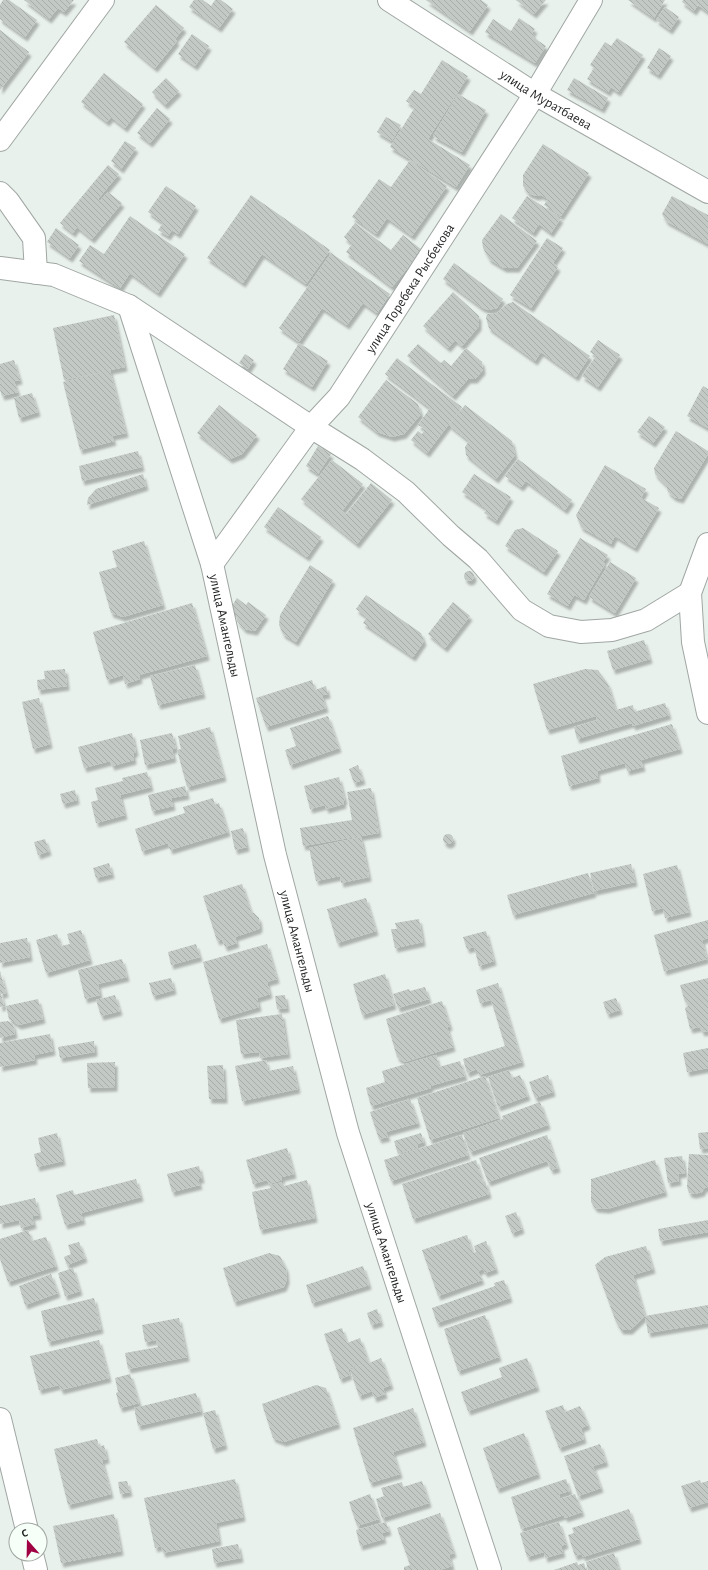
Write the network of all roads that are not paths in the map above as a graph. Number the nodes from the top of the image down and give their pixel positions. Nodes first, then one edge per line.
1 (103, 0) edge
2 (389, 0) edge
3 (591, 0) edge
4 (535, 94) junction
5 (0, 140) edge
6 (708, 192) edge
7 (0, 193) edge
8 (0, 268) edge
9 (36, 272) junction
10 (129, 306) junction
11 (311, 427) junction
12 (708, 544) edge
13 (212, 564) junction
14 (690, 593) junction
15 (708, 713) edge
16 (0, 1419) edge
17 (25, 1522) edge
18 (490, 1570) edge

1 - 5 street
2 - 4 street, улица Муратбаева
3 - 4 street, улица Торебека Рысбекова
4 - 6 street, улица Муратбаева
4 - 11 street, улица Торебека Рысбекова
7 - 9 street
8 - 9 street
9 - 10 street
10 - 11 street
10 - 13 street, улица Амангельды
11 - 13 street, улица Торебека Рысбекова
11 - 14 street
12 - 14 street
13 - 18 street, улица Амангельды
14 - 15 street
16 - 17 street

